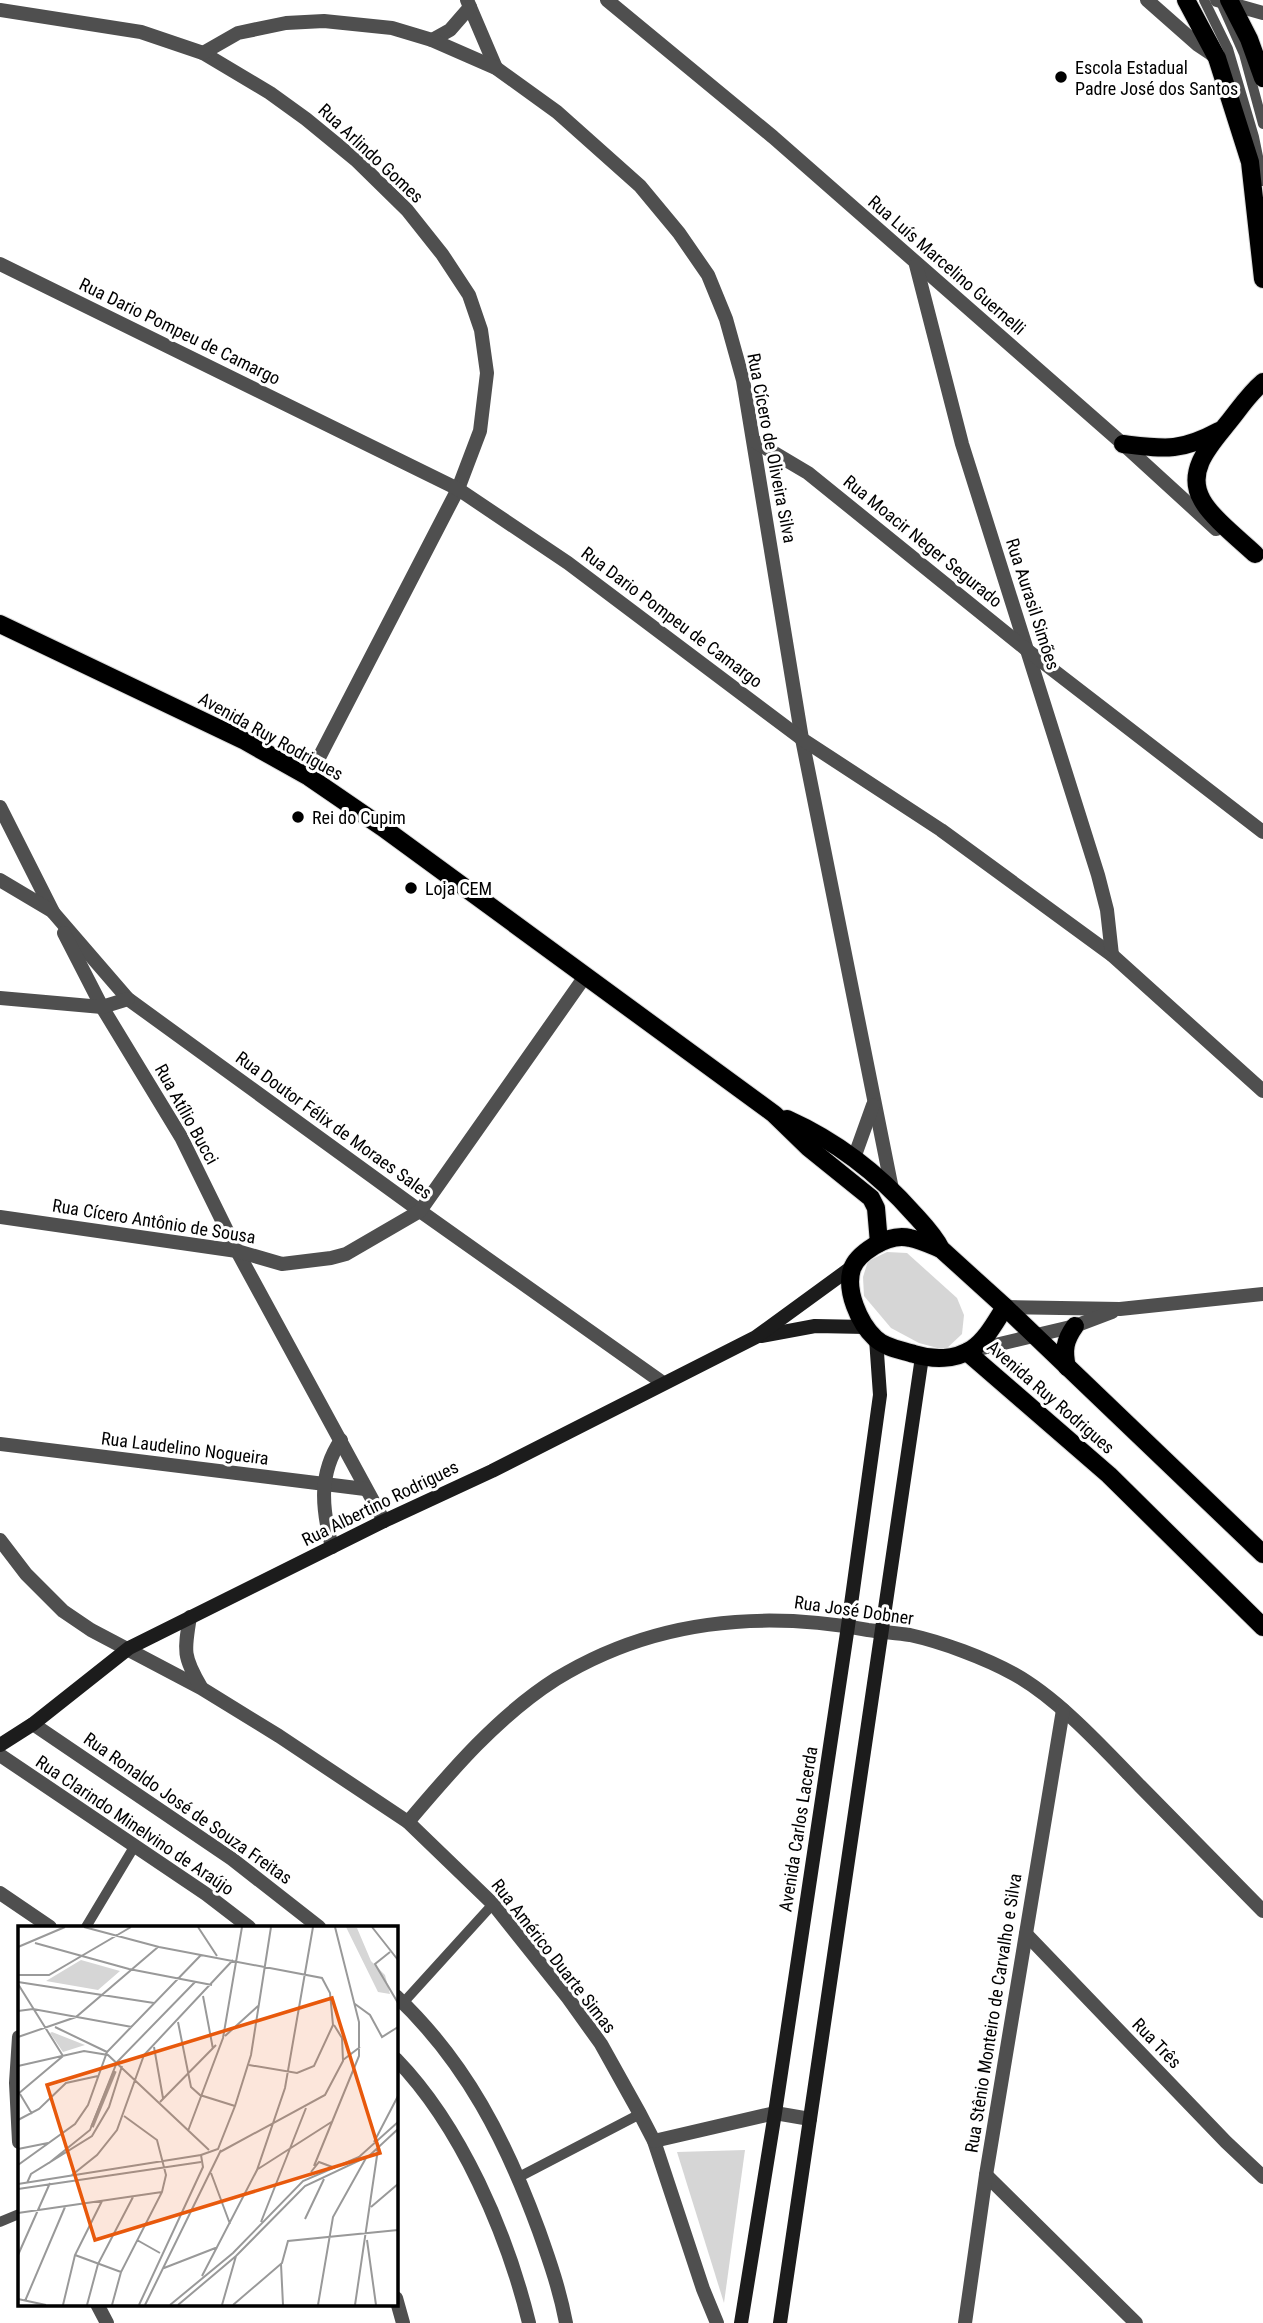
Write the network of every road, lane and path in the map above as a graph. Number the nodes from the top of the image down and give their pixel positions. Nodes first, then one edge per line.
1 (607, 0) edge
2 (1147, 0) edge
3 (1186, 0) edge
4 (1205, 0) edge
5 (1223, 1) edge
6 (468, 4) edge
7 (0, 10) edge
8 (1263, 13) edge
9 (432, 40) junction
10 (203, 53) junction
11 (1217, 58) junction
12 (496, 68) junction
13 (1263, 78) edge
14 (1263, 124) edge
15 (1263, 181) edge
16 (0, 264) edge
17 (916, 265) junction
18 (1263, 279) edge
19 (1263, 382) edge
20 (1219, 431) junction
21 (754, 441) junction
22 (1123, 444) junction
23 (458, 489) junction
24 (1259, 556) edge
25 (0, 624) edge
26 (1027, 650) junction
27 (802, 739) junction
28 (309, 777) junction
29 (0, 807) edge
30 (1263, 832) edge
31 (0, 880) edge
32 (52, 911) junction
33 (1112, 954) junction
34 (586, 975) junction
35 (0, 998) edge
36 (128, 999) junction
37 (102, 1007) junction
38 (1263, 1091) edge
39 (874, 1104) junction
40 (774, 1114) junction
41 (854, 1158) junction
42 (892, 1189) junction
43 (419, 1211) junction
44 (0, 1217) edge
45 (879, 1243) junction
46 (941, 1249) junction
47 (237, 1251) junction
48 (852, 1267) junction
49 (1263, 1294) edge
50 (1005, 1307) junction
51 (1120, 1309) junction
52 (1075, 1326) junction
53 (871, 1333) junction
54 (756, 1337) junction
55 (1035, 1337) junction
56 (967, 1352) junction
57 (922, 1357) junction
58 (1067, 1367) junction
59 (663, 1383) junction
60 (341, 1440) junction
61 (0, 1444) edge
62 (324, 1485) junction
63 (365, 1489) junction
64 (384, 1521) junction
65 (0, 1540) edge
66 (332, 1547) junction
67 (1263, 1554) edge
68 (190, 1617) junction
69 (848, 1626) junction
70 (1263, 1627) edge
71 (882, 1632) junction
72 (129, 1648) junction
73 (201, 1688) junction
74 (1063, 1710) junction
75 (33, 1724) junction
76 (0, 1745) edge
77 (0, 1755) edge
78 (408, 1822) junction
79 (134, 1847) junction
80 (0, 1894) edge
81 (493, 1905) junction
82 (1263, 1911) edge
83 (47, 1926) edge
84 (87, 1926) edge
85 (248, 1926) edge
86 (318, 1926) edge
87 (1026, 1934) junction
88 (399, 2000) edge
89 (18, 2053) edge
90 (397, 2064) edge
91 (775, 2113) junction
92 (640, 2114) junction
93 (810, 2119) junction
94 (18, 2122) edge
95 (654, 2141) junction
96 (986, 2175) junction
97 (519, 2177) junction
98 (1263, 2177) edge
99 (18, 2214) edge
100 (0, 2222) edge
101 (397, 2302) edge
102 (98, 2306) edge
103 (107, 2323) edge
104 (403, 2323) edge
105 (529, 2323) edge
106 (566, 2323) edge
107 (717, 2323) edge
108 (741, 2323) edge
109 (780, 2323) edge
110 (965, 2323) edge
111 (1136, 2323) edge

1 - 17 street, Rua Luís Marcelino Guernelli
2 - 11 street
3 - 11 main road
4 - 15 lane
5 - 8 street
5 - 13 main road
5 - 14 lane
6 - 9 street
6 - 12 street
7 - 10 street, Rua Arlindo Gomes
9 - 10 street, Rua Cícero de Oliveira Silva
9 - 12 street, Rua Cícero de Oliveira Silva
10 - 23 street, Rua Arlindo Gomes
11 - 18 main road
12 - 21 street, Rua Cícero de Oliveira Silva
16 - 23 street, Rua Dario Pompeu de Camargo
17 - 22 street, Rua Luís Marcelino Guernelli
17 - 26 street, Rua Aurasil Simões
19 - 20 main road
20 - 22 main road
20 - 24 main road
21 - 26 street, Rua Moacir Neger Segurado
21 - 27 street, Rua Cícero de Oliveira Silva
22 - 24 street, Rua Luís Marcelino Guernelli
23 - 27 street, Rua Dario Pompeu de Camargo
23 - 28 street, Rua Arlindo Gomes
25 - 28 main road, Avenida Ruy Rodrigues
26 - 30 street, Rua Moacir Neger Segurado
26 - 33 street, Rua Aurasil Simões
27 - 33 street, Rua Dario Pompeu de Camargo
27 - 39 street, Rua Cícero de Oliveira Silva
28 - 34 main road, Avenida Ruy Rodrigues
29 - 32 street, Rua Atílio Bucci
31 - 32 street, Rua Doutor Félix de Moraes Sales
32 - 36 street, Rua Doutor Félix de Moraes Sales
32 - 37 street, Rua Atílio Bucci
33 - 38 street, Rua Dario Pompeu de Camargo
34 - 40 main road, Avenida Ruy Rodrigues
34 - 43 street, Rua Cícero Antônio de Sousa
35 - 37 street
36 - 37 street
36 - 43 street, Rua Doutor Félix de Moraes Sales
37 - 47 street, Rua Atílio Bucci
39 - 41 street
39 - 42 street, Rua Cícero de Oliveira Silva
40 - 41 main road, Avenida Ruy Rodrigues
40 - 45 main road, Avenida Ruy Rodrigues
41 - 42 main road, Avenida Ruy Rodrigues
42 - 46 main road, Avenida Ruy Rodrigues
43 - 47 street, Rua Cícero Antônio de Sousa
43 - 59 street, Rua Doutor Félix de Moraes Sales
44 - 47 street, Rua Cícero Antônio de Sousa
45 - 46 main road
45 - 48 main road
46 - 50 main road, Avenida Ruy Rodrigues
47 - 60 street, Rua Atílio Bucci
48 - 53 main road
48 - 54 main road, Rua Albertino Rodrigues
49 - 51 street
50 - 51 street
50 - 55 main road, Avenida Ruy Rodrigues
50 - 56 main road
51 - 52 street
52 - 55 street
52 - 58 main road
53 - 54 main road, Rua Albertino Rodrigues
53 - 57 main road, Avenida Ruy Rodrigues
53 - 69 main road, Avenida Carlos Lacerda
54 - 59 main road, Rua Albertino Rodrigues
55 - 56 street
55 - 58 main road, Avenida Ruy Rodrigues
56 - 57 main road, Avenida Ruy Rodrigues
56 - 70 main road, Avenida Ruy Rodrigues
57 - 71 main road
58 - 67 main road, Avenida Ruy Rodrigues
59 - 64 main road, Rua Albertino Rodrigues
60 - 62 street
60 - 63 street, Rua Atílio Bucci
61 - 62 street, Rua Laudelino Nogueira
62 - 63 street, Rua Laudelino Nogueira
62 - 66 street
63 - 64 street, Rua Atílio Bucci
64 - 66 main road, Rua Albertino Rodrigues
65 - 72 street, Rua Américo Duarte Simas
66 - 68 main road, Rua Albertino Rodrigues
68 - 72 main road, Rua Albertino Rodrigues
68 - 73 street
69 - 71 street, Rua José Dobner
69 - 78 street, Rua José Dobner
69 - 91 main road, Avenida Carlos Lacerda
71 - 74 street, Rua José Dobner
71 - 93 main road
72 - 73 street, Rua Américo Duarte Simas
72 - 75 main road, Rua Albertino Rodrigues
73 - 78 street, Rua Américo Duarte Simas
74 - 82 street, Rua José Dobner
74 - 87 street, Rua Stênio Monteiro de Carvalho e Silva
75 - 76 main road, Rua Albertino Rodrigues
75 - 86 street, Rua Ronaldo José de Souza Freitas
77 - 79 street, Rua Clarindo Minelvino de Araújo
78 - 81 street, Rua Américo Duarte Simas
79 - 84 lane
79 - 85 street, Rua Clarindo Minelvino de Araújo
80 - 83 street
81 - 88 lane
81 - 92 street, Rua Américo Duarte Simas
87 - 96 street, Rua Stênio Monteiro de Carvalho e Silva
87 - 98 street, Rua Três
88 - 97 street
89 - 94 street
90 - 105 street
91 - 93 street
91 - 95 street
91 - 108 main road, Avenida Carlos Lacerda
92 - 95 street, Rua Américo Duarte Simas
92 - 97 lane
93 - 109 main road
95 - 107 street, Rua Américo Duarte Simas
96 - 110 street, Rua Stênio Monteiro de Carvalho e Silva
96 - 111 street
97 - 106 street
99 - 100 lane
101 - 104 street
102 - 103 street

